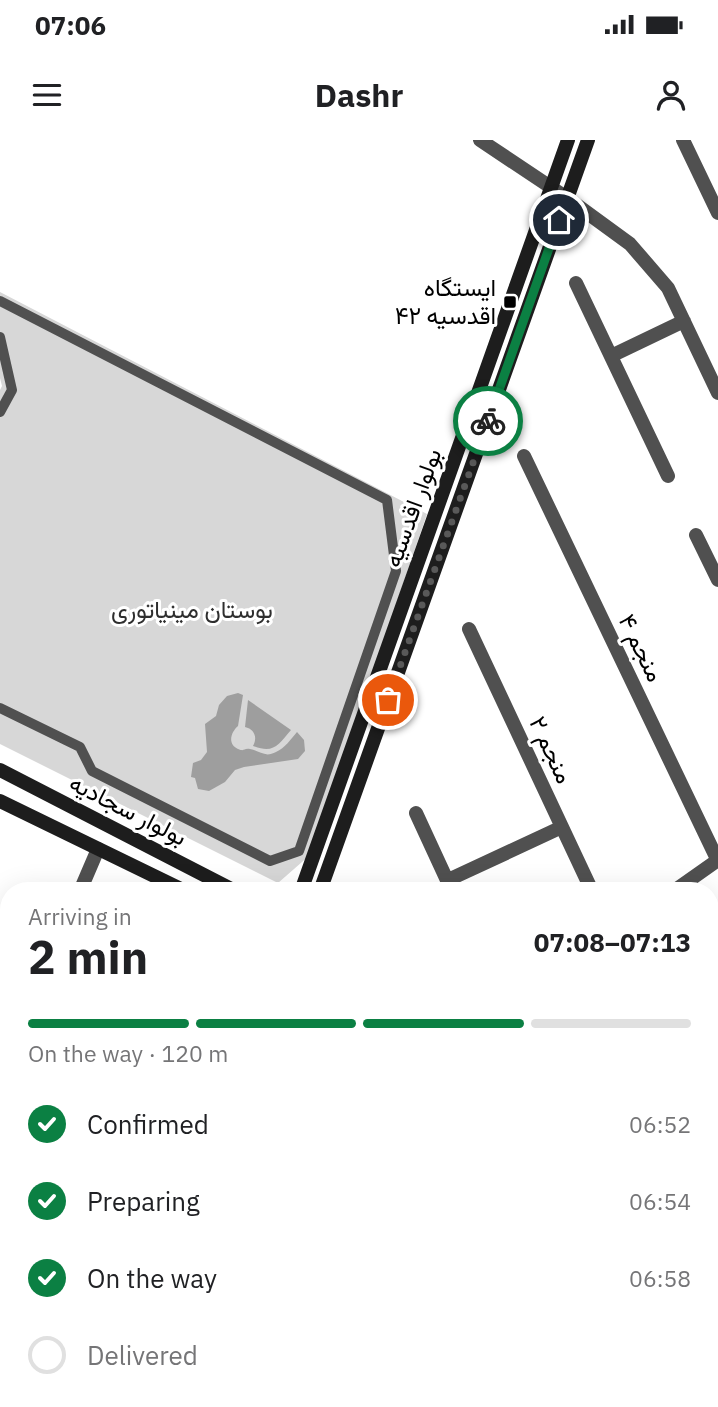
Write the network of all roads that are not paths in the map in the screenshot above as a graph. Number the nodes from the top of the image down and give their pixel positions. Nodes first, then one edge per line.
1 (480, 140) edge
2 (568, 140) edge
3 (588, 140) edge
4 (683, 140) edge
5 (551, 188) junction
6 (567, 198) junction
7 (718, 213) edge
8 (576, 283) dead end
9 (0, 301) edge
10 (684, 321) junction
11 (0, 337) edge
12 (611, 356) junction
13 (718, 393) edge
14 (0, 412) edge
15 (524, 456) dead end
16 (668, 476) dead end
17 (696, 535) dead end
18 (718, 580) edge
19 (470, 629) dead end
20 (0, 708) edge
21 (0, 770) edge
22 (0, 801) edge
23 (416, 813) dead end
24 (562, 827) junction
25 (99, 849) junction
26 (718, 860) edge
27 (84, 882) edge
28 (167, 882) edge
29 (218, 882) edge
30 (304, 882) edge
31 (323, 882) edge
32 (448, 882) edge
33 (458, 882) edge
34 (588, 882) edge
35 (687, 882) edge

1 - 5 street
2 - 5 main road, بولوار اقدسیه
3 - 6 main road, بولوار اقدسیه
4 - 7 street
5 - 6 street
5 - 30 main road, بولوار اقدسیه
6 - 10 street
6 - 31 main road, بولوار اقدسیه
8 - 12 street
9 - 20 street
10 - 12 street
10 - 13 street
11 - 14 street
12 - 16 street
15 - 26 street, منجم ۴
17 - 18 street
19 - 24 street, منجم ۲
21 - 29 main road, بولوار سجادیه
22 - 25 main road, بولوار سجادیه
23 - 32 street
24 - 33 street
24 - 34 street, منجم ۲
25 - 27 street
25 - 28 main road, بولوار سجادیه
26 - 35 street

